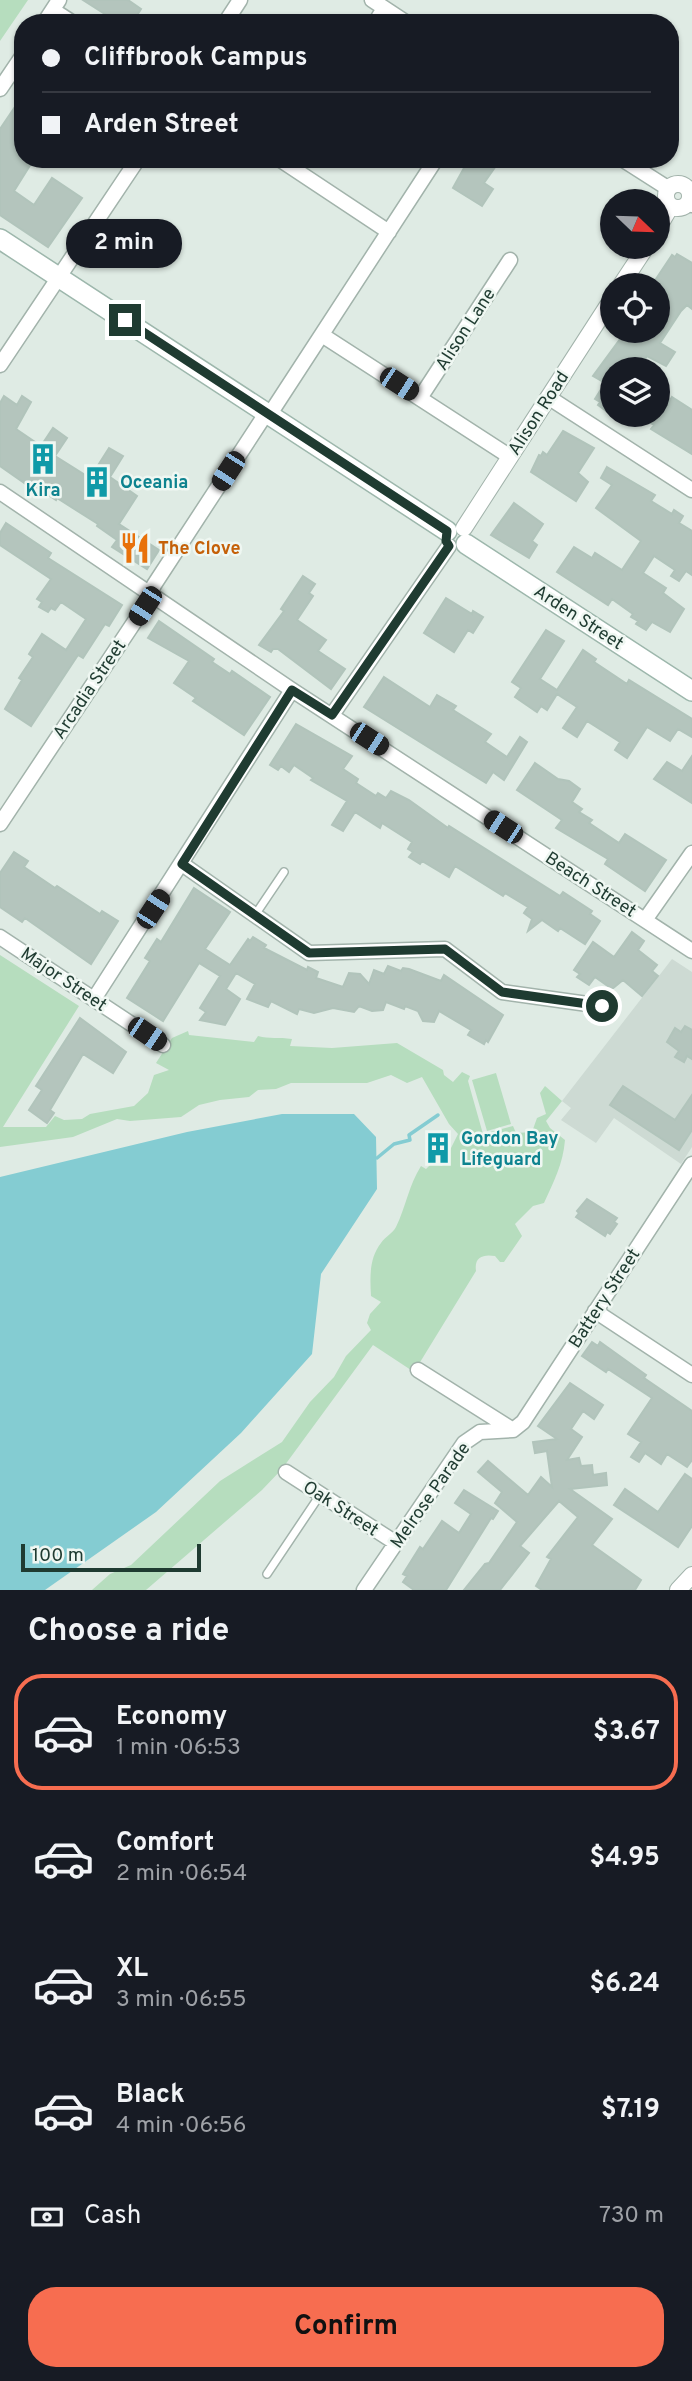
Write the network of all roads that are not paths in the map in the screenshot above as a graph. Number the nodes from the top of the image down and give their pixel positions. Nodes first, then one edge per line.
1 (401, 0) edge
2 (383, 7) edge
3 (14, 68) edge
4 (0, 89) edge
5 (132, 168) edge
6 (294, 168) edge
7 (430, 168) edge
8 (640, 168) edge
9 (679, 188) edge
10 (670, 205) edge
11 (690, 205) edge
12 (389, 232) junction
13 (0, 239) edge
14 (510, 260) dead end
15 (59, 277) junction
16 (600, 317) edge
17 (322, 335) junction
18 (0, 365) edge
19 (548, 397) junction
20 (420, 398) junction
21 (269, 413) junction
22 (509, 456) junction
23 (692, 490) edge
24 (0, 492) edge
25 (457, 537) junction
26 (151, 595) junction
27 (292, 690) junction
28 (692, 691) edge
29 (332, 715) junction
30 (0, 824) edge
31 (692, 853) edge
32 (182, 864) junction
33 (284, 872) dead end
34 (255, 915) junction
35 (645, 920) junction
36 (0, 937) edge
37 (692, 951) edge
38 (94, 999) junction
39 (602, 1006) dead end
40 (163, 1045) dead end
41 (692, 1164) edge
42 (595, 1311) junction
43 (418, 1370) dead end
44 (692, 1375) edge
45 (513, 1430) junction
46 (286, 1472) dead end
47 (320, 1495) junction
48 (396, 1543) junction
49 (267, 1574) dead end
50 (692, 1575) edge
51 (364, 1590) edge
52 (678, 1590) edge

1 - 2 street
3 - 4 street
5 - 15 street
6 - 12 street
7 - 12 street, Arcadia Street
8 - 9 street
9 - 10 street
9 - 11 street
12 - 17 street, Arcadia Street
13 - 15 main road, Arden Street
14 - 20 street, Alison Lane
15 - 18 street
15 - 21 main road, Arden Street
16 - 19 street, Alison Road
17 - 20 street
17 - 21 street, Arcadia Street
19 - 22 street, Alison Road
19 - 23 street
20 - 22 street
21 - 25 main road, Arden Street
21 - 26 street, Arcadia Street
22 - 25 street, Alison Road
24 - 26 street, Beach Street
25 - 28 main road, Arden Street
25 - 29 street, Alison Road
26 - 27 street, Beach Street
26 - 30 street, Arcadia Street
27 - 29 street, Beach Street
27 - 32 street
29 - 35 street, Beach Street
31 - 35 street
32 - 34 street
32 - 38 street
33 - 34 lane
34 - 39 street
35 - 37 street, Beach Street
36 - 38 street, Major Street
38 - 40 street, Major Street
41 - 42 street, Battery Street
42 - 44 street
42 - 45 street, Battery Street
43 - 45 street
45 - 48 street, Melrose Parade
46 - 47 street, Oak Street
47 - 48 street, Oak Street
47 - 49 lane
48 - 51 street, Melrose Parade
50 - 52 street

